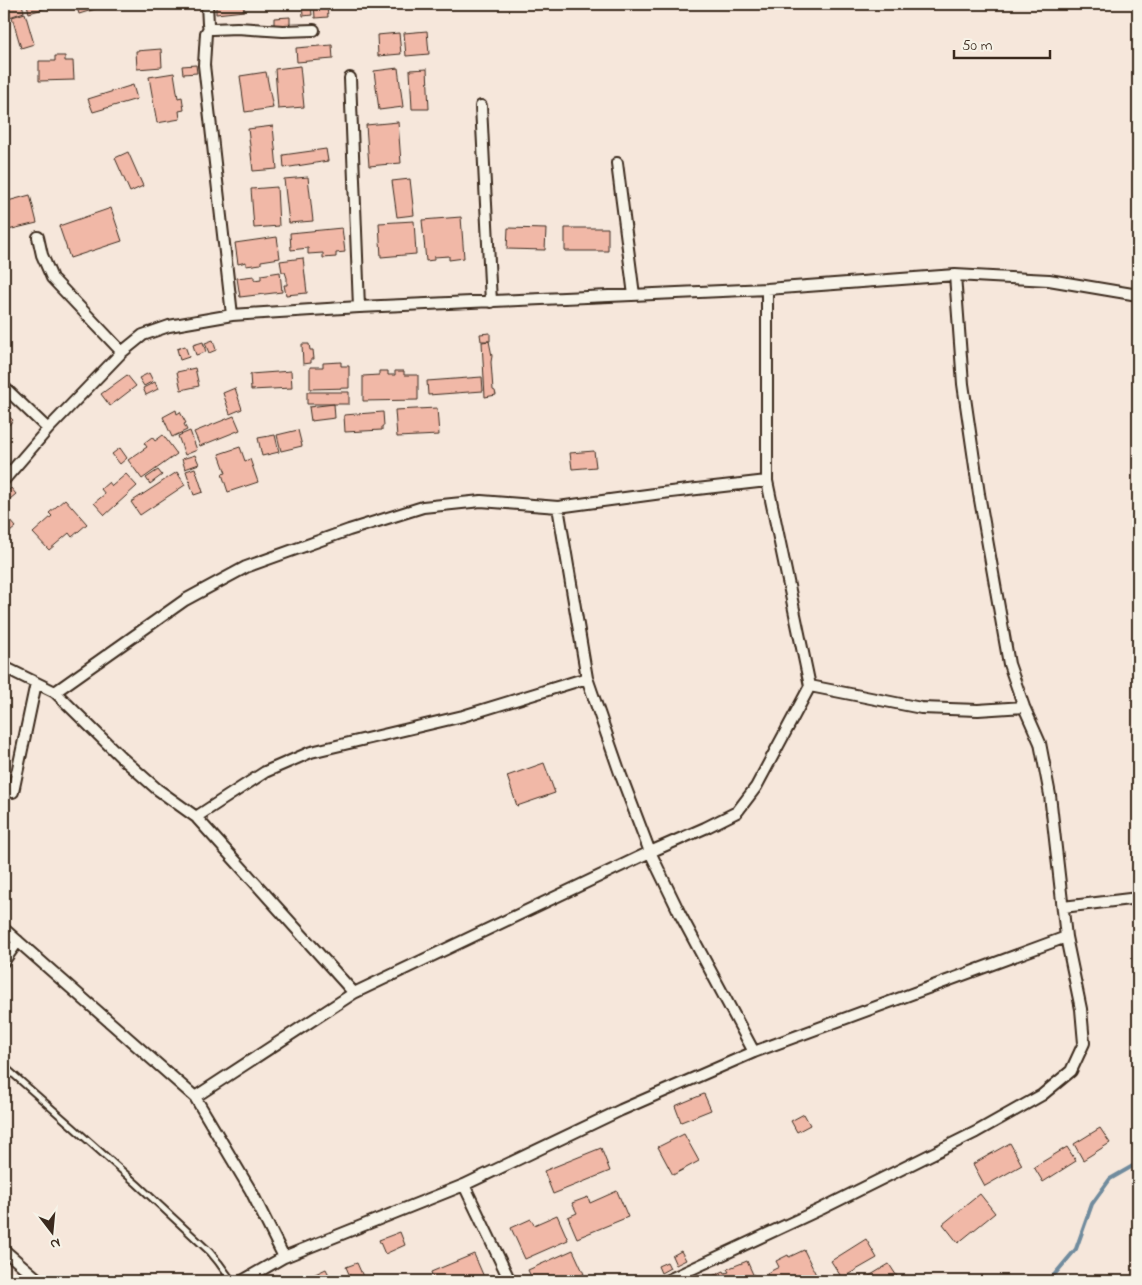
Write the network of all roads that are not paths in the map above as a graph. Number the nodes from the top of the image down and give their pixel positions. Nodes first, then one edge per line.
1 (208, 4) edge
2 (209, 28) junction
3 (314, 30) dead end
4 (350, 78) dead end
5 (481, 106) dead end
6 (617, 163) dead end
7 (38, 236) dead end
8 (955, 275) junction
9 (767, 289) junction
10 (634, 295) junction
11 (1138, 295) edge
12 (491, 302) junction
13 (359, 307) junction
14 (232, 315) junction
15 (122, 352) junction
16 (4, 387) edge
17 (48, 429) junction
18 (4, 480) edge
19 (767, 481) junction
20 (558, 507) junction
21 (4, 667) edge
22 (586, 678) junction
23 (36, 684) junction
24 (810, 686) junction
25 (55, 692) junction
26 (1024, 707) junction
27 (13, 792) dead end
28 (196, 817) junction
29 (650, 852) junction
30 (1138, 898) edge
31 (1063, 907) junction
32 (4, 929) edge
33 (1066, 937) junction
34 (18, 941) junction
35 (4, 961) edge
36 (354, 993) junction
37 (754, 1052) junction
38 (4, 1066) edge
39 (195, 1097) junction
40 (464, 1185) junction
41 (4, 1250) edge
42 (284, 1257) junction
43 (40, 1281) edge
44 (232, 1281) edge
45 (242, 1281) edge
46 (510, 1281) edge
47 (666, 1281) edge

1 - 2 street
2 - 3 street
2 - 14 street
4 - 13 street
5 - 12 street
6 - 10 street
7 - 15 street
8 - 9 street
8 - 11 street
8 - 26 street
9 - 10 street
9 - 19 street
10 - 12 street
12 - 13 street
13 - 14 street
14 - 15 street
15 - 17 street
16 - 17 street
17 - 18 street
19 - 20 street
19 - 24 street
20 - 22 street
20 - 25 street
21 - 23 street
22 - 28 street
22 - 29 street
23 - 25 street
23 - 27 street
24 - 26 street
24 - 29 street
25 - 28 street
26 - 31 street
28 - 36 street
29 - 36 street
29 - 37 street
30 - 31 street
31 - 33 street
32 - 34 street
33 - 37 street
33 - 47 street
34 - 35 street
34 - 39 street
36 - 39 street
37 - 40 street
38 - 44 lane
39 - 42 street
40 - 42 street
40 - 46 street
41 - 43 street
42 - 45 street

